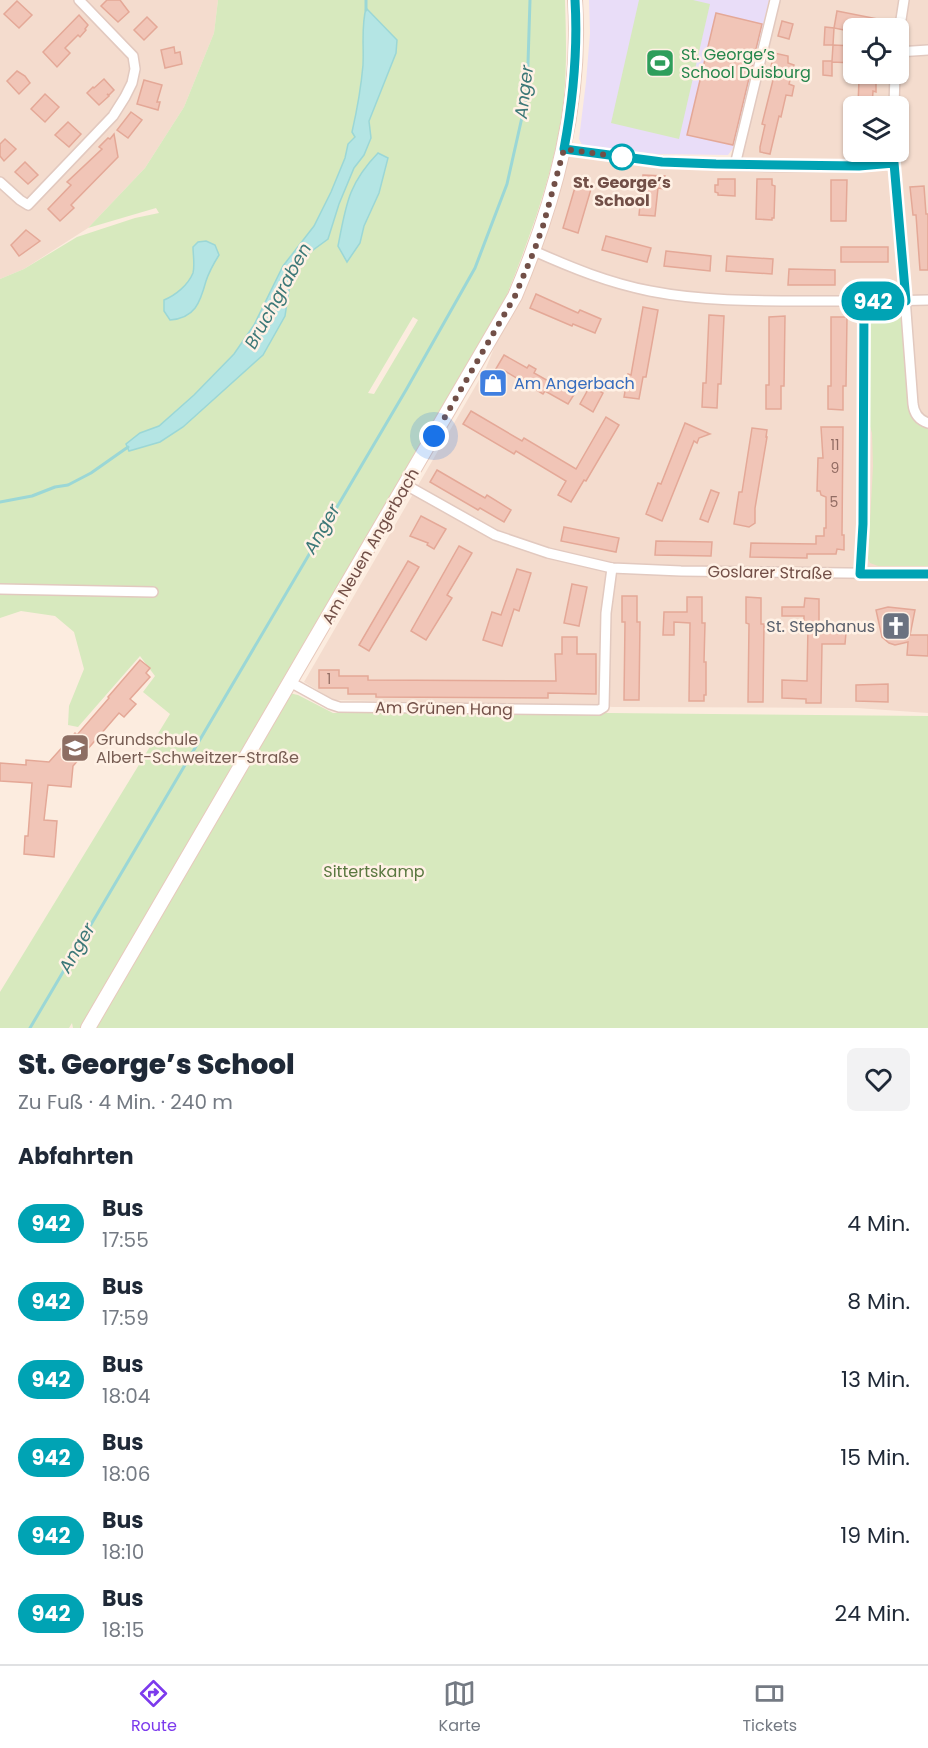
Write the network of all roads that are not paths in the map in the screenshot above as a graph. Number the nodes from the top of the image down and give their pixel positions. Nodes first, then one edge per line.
1 (79, 0) edge
2 (575, 0) edge
3 (775, 0) edge
4 (904, 0) edge
5 (901, 18) edge
6 (928, 50) edge
7 (909, 51) edge
8 (564, 149) junction
9 (894, 163) joint
10 (735, 165) junction
11 (1, 185) edge
12 (534, 251) junction
13 (928, 300) edge
14 (864, 301) junction
15 (906, 301) junction
16 (928, 423) edge
17 (406, 485) junction
18 (612, 568) junction
19 (860, 574) junction
20 (928, 574) edge
21 (0, 589) edge
22 (153, 592) dead end
23 (290, 682) junction
24 (88, 1028) edge

1 - 11 street
2 - 8 street, Am Neuen Angerbach
3 - 10 street
4 - 5 street
6 - 7 street
8 - 10 street
8 - 12 street, Am Neuen Angerbach
9 - 10 street
9 - 15 street
12 - 14 street
12 - 17 street, Am Neuen Angerbach
13 - 15 street
14 - 15 street
14 - 19 street
15 - 16 street
17 - 18 street, Goslarer Straße
17 - 23 street, Am Neuen Angerbach
18 - 19 street, Goslarer Straße
18 - 23 street, Am Grünen Hang
19 - 20 street, Goslarer Straße
21 - 22 street
23 - 24 street, Am Neuen Angerbach

